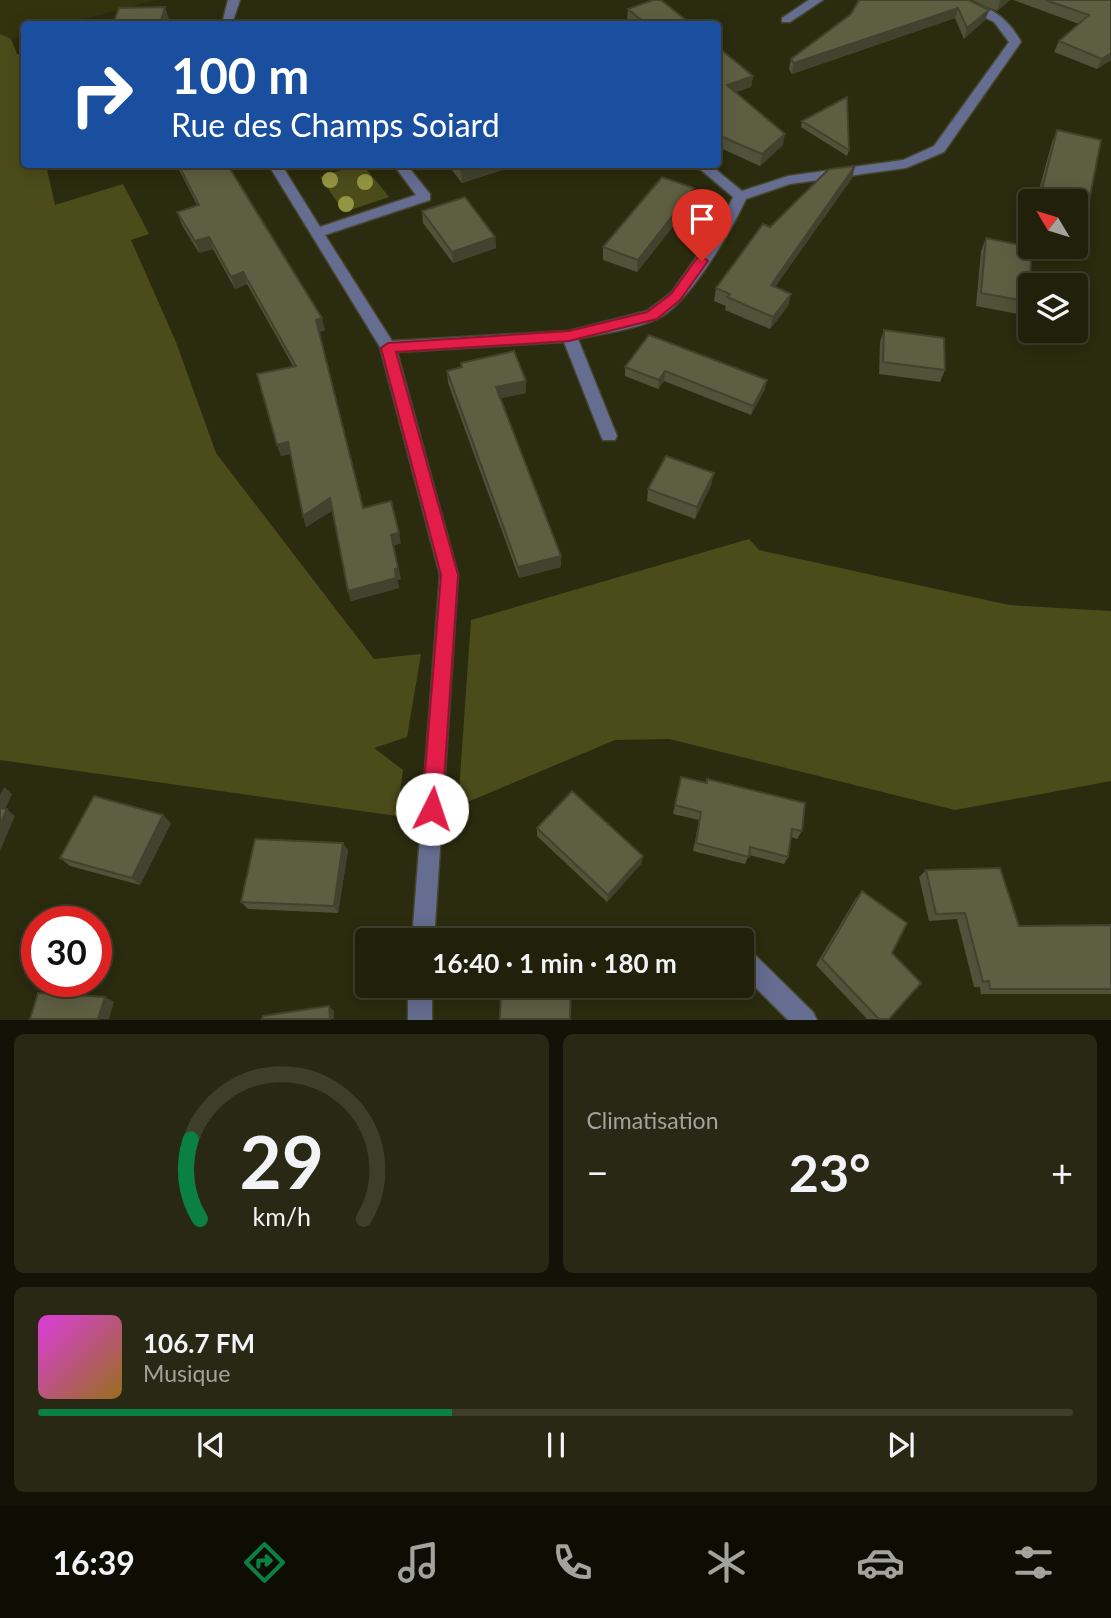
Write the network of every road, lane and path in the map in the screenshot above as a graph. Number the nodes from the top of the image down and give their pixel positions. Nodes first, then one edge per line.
1 (234, 0) edge
2 (817, 0) edge
3 (957, 0) edge
4 (786, 20) dead end
5 (228, 21) edge
6 (277, 168) edge
7 (402, 168) edge
8 (705, 168) edge
9 (740, 196) junction
10 (319, 232) junction
11 (569, 336) junction
12 (388, 348) junction
13 (610, 436) dead end
14 (424, 928) edge
15 (754, 970) edge
16 (420, 998) edge
17 (420, 1020) edge
18 (805, 1020) edge

1 - 5 street
2 - 4 street
3 - 9 street
6 - 10 street
7 - 10 street
8 - 9 street
9 - 11 street
10 - 12 street
11 - 12 street
11 - 13 street
12 - 14 street
15 - 18 street
16 - 17 street

